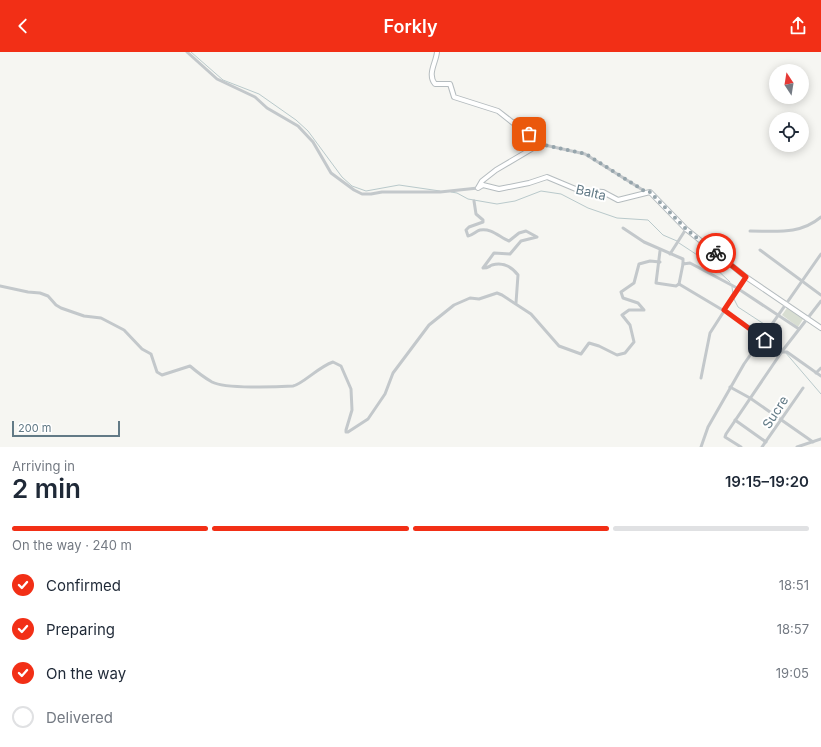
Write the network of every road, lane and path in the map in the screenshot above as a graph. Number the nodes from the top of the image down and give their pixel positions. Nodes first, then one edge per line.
1 (187, 52) edge
2 (437, 52) edge
3 (540, 144) junction
4 (478, 188) junction
5 (646, 192) junction
6 (474, 201) dead end
7 (821, 217) edge
8 (821, 221) edge
9 (814, 223) junction
10 (623, 228) dead end
11 (686, 229) junction
12 (750, 231) dead end
13 (660, 250) junction
14 (760, 250) dead end
15 (670, 254) junction
16 (821, 254) edge
17 (660, 262) junction
18 (683, 264) junction
19 (746, 277) junction
20 (802, 281) junction
21 (679, 284) junction
22 (0, 286) edge
23 (738, 288) junction
24 (821, 294) edge
25 (821, 301) edge
26 (516, 303) junction
27 (786, 303) junction
28 (724, 310) junction
29 (778, 314) junction
30 (807, 319) junction
31 (821, 328) edge
32 (799, 330) junction
33 (763, 337) junction
34 (783, 352) junction
35 (821, 368) edge
36 (816, 373) junction
37 (821, 376) edge
38 (701, 378) dead end
39 (730, 387) junction
40 (803, 388) dead end
41 (750, 398) junction
42 (735, 420) junction
43 (781, 420) junction
44 (821, 439) edge
45 (766, 442) junction
46 (813, 442) junction
47 (700, 447) edge
48 (741, 447) edge
49 (762, 447) edge
50 (797, 447) edge

1 - 4 street
2 - 3 street
3 - 4 street
3 - 5 street
4 - 5 street, Balta
5 - 11 street
6 - 26 street
7 - 9 street
8 - 9 street
9 - 12 street
10 - 13 street
11 - 15 street
11 - 19 street
13 - 15 street
13 - 17 street
14 - 20 street
15 - 18 street
16 - 20 street
17 - 21 street
17 - 26 street
18 - 21 street
18 - 23 street
19 - 23 street
19 - 27 street
20 - 24 street
20 - 27 street
21 - 28 street
22 - 26 street
23 - 28 street
23 - 29 street
25 - 30 street
27 - 29 street
27 - 30 street
28 - 33 street
28 - 38 street
29 - 32 street
29 - 33 street
30 - 31 street
30 - 32 street
32 - 34 street
33 - 34 street
33 - 39 street
34 - 36 street
34 - 41 street
35 - 36 street
36 - 37 street
39 - 41 street
39 - 47 street
40 - 43 street, Sucre
41 - 42 street
41 - 43 street
42 - 45 street
42 - 48 street
43 - 45 street, Sucre
43 - 46 street
44 - 46 street
45 - 49 street, Sucre
46 - 50 street

